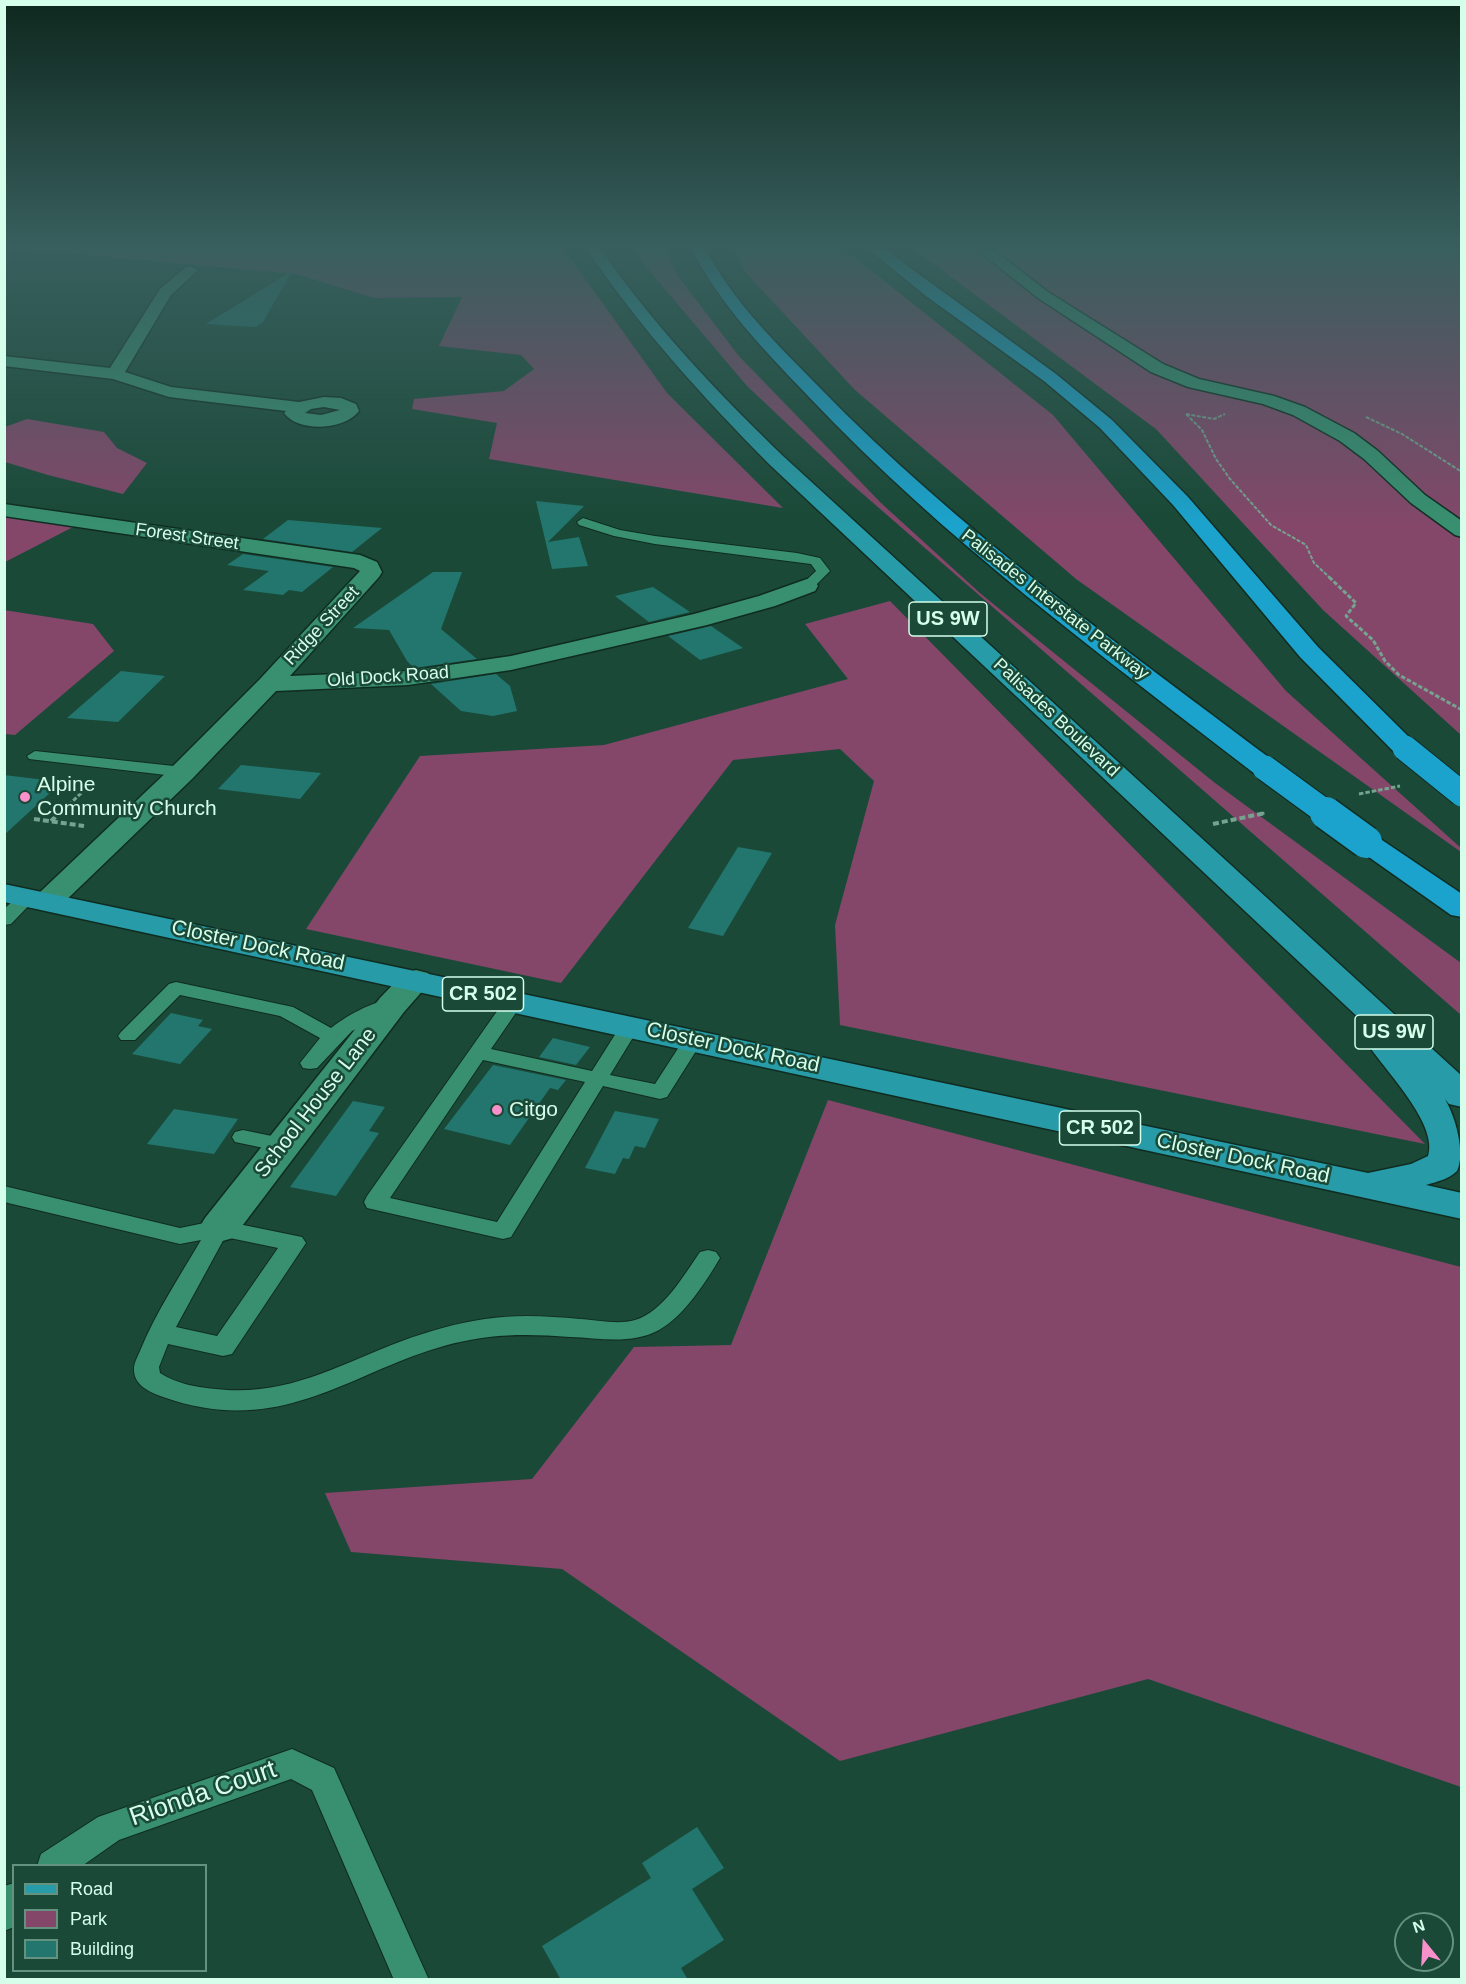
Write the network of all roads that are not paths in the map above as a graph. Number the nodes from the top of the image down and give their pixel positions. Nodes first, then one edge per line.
1 (136, 341) edge
2 (662, 341) edge
3 (766, 341) edge
4 (998, 341) edge
5 (1114, 341) edge
6 (4, 360) edge
7 (115, 375) junction
8 (299, 407) dead end
9 (4, 510) edge
10 (583, 522) dead end
11 (1461, 531) edge
12 (369, 567) joint
13 (807, 586) joint
14 (269, 684) junction
15 (35, 756) dead end
16 (183, 772) junction
17 (1461, 794) edge
18 (27, 897) edge
19 (1461, 909) edge
20 (4, 921) edge
21 (1327, 969) junction
22 (416, 980) junction
23 (514, 1001) junction
24 (392, 1005) junction
25 (630, 1026) junction
26 (128, 1036) dead end
27 (332, 1036) junction
28 (693, 1040) junction
29 (478, 1053) junction
30 (310, 1063) dead end
31 (597, 1079) junction
32 (1461, 1096) edge
33 (243, 1137) dead end
34 (283, 1145) junction
35 (1366, 1185) junction
36 (4, 1194) edge
37 (1461, 1206) edge
38 (219, 1228) junction
39 (708, 1258) dead end
40 (160, 1333) junction
41 (55, 1864) edge
42 (412, 1980) edge

1 - 7 street
2 - 21 main road, Palisades Boulevard / US 9W
3 - 19 highway, Palisades Interstate Parkway, bridge
4 - 17 highway, bridge
5 - 11 street
6 - 7 street
7 - 8 street
9 - 12 street, Forest Street
10 - 13 lane
12 - 14 street, Ridge Street
13 - 14 street, Old Dock Road
14 - 16 street
15 - 16 lane
16 - 18 street
18 - 20 lane
18 - 22 main road, Closter Dock Road / CR 502
21 - 32 main road, Palisades Boulevard / US 9W
21 - 35 main road
22 - 23 main road, Closter Dock Road / CR 502
22 - 24 street, School House Lane
23 - 25 main road, Closter Dock Road / CR 502
23 - 29 lane
24 - 27 lane
24 - 34 street, School House Lane
25 - 28 main road, Closter Dock Road / CR 502
25 - 31 lane
26 - 27 lane
27 - 30 lane
28 - 31 lane
28 - 35 main road, Closter Dock Road / CR 502
29 - 31 lane
29 - 31 lane
33 - 34 lane
34 - 38 street, School House Lane
35 - 37 main road, Closter Dock Road / CR 502
36 - 38 lane
38 - 40 lane
38 - 40 lane
39 - 40 lane
41 - 42 lane, Rionda Court

